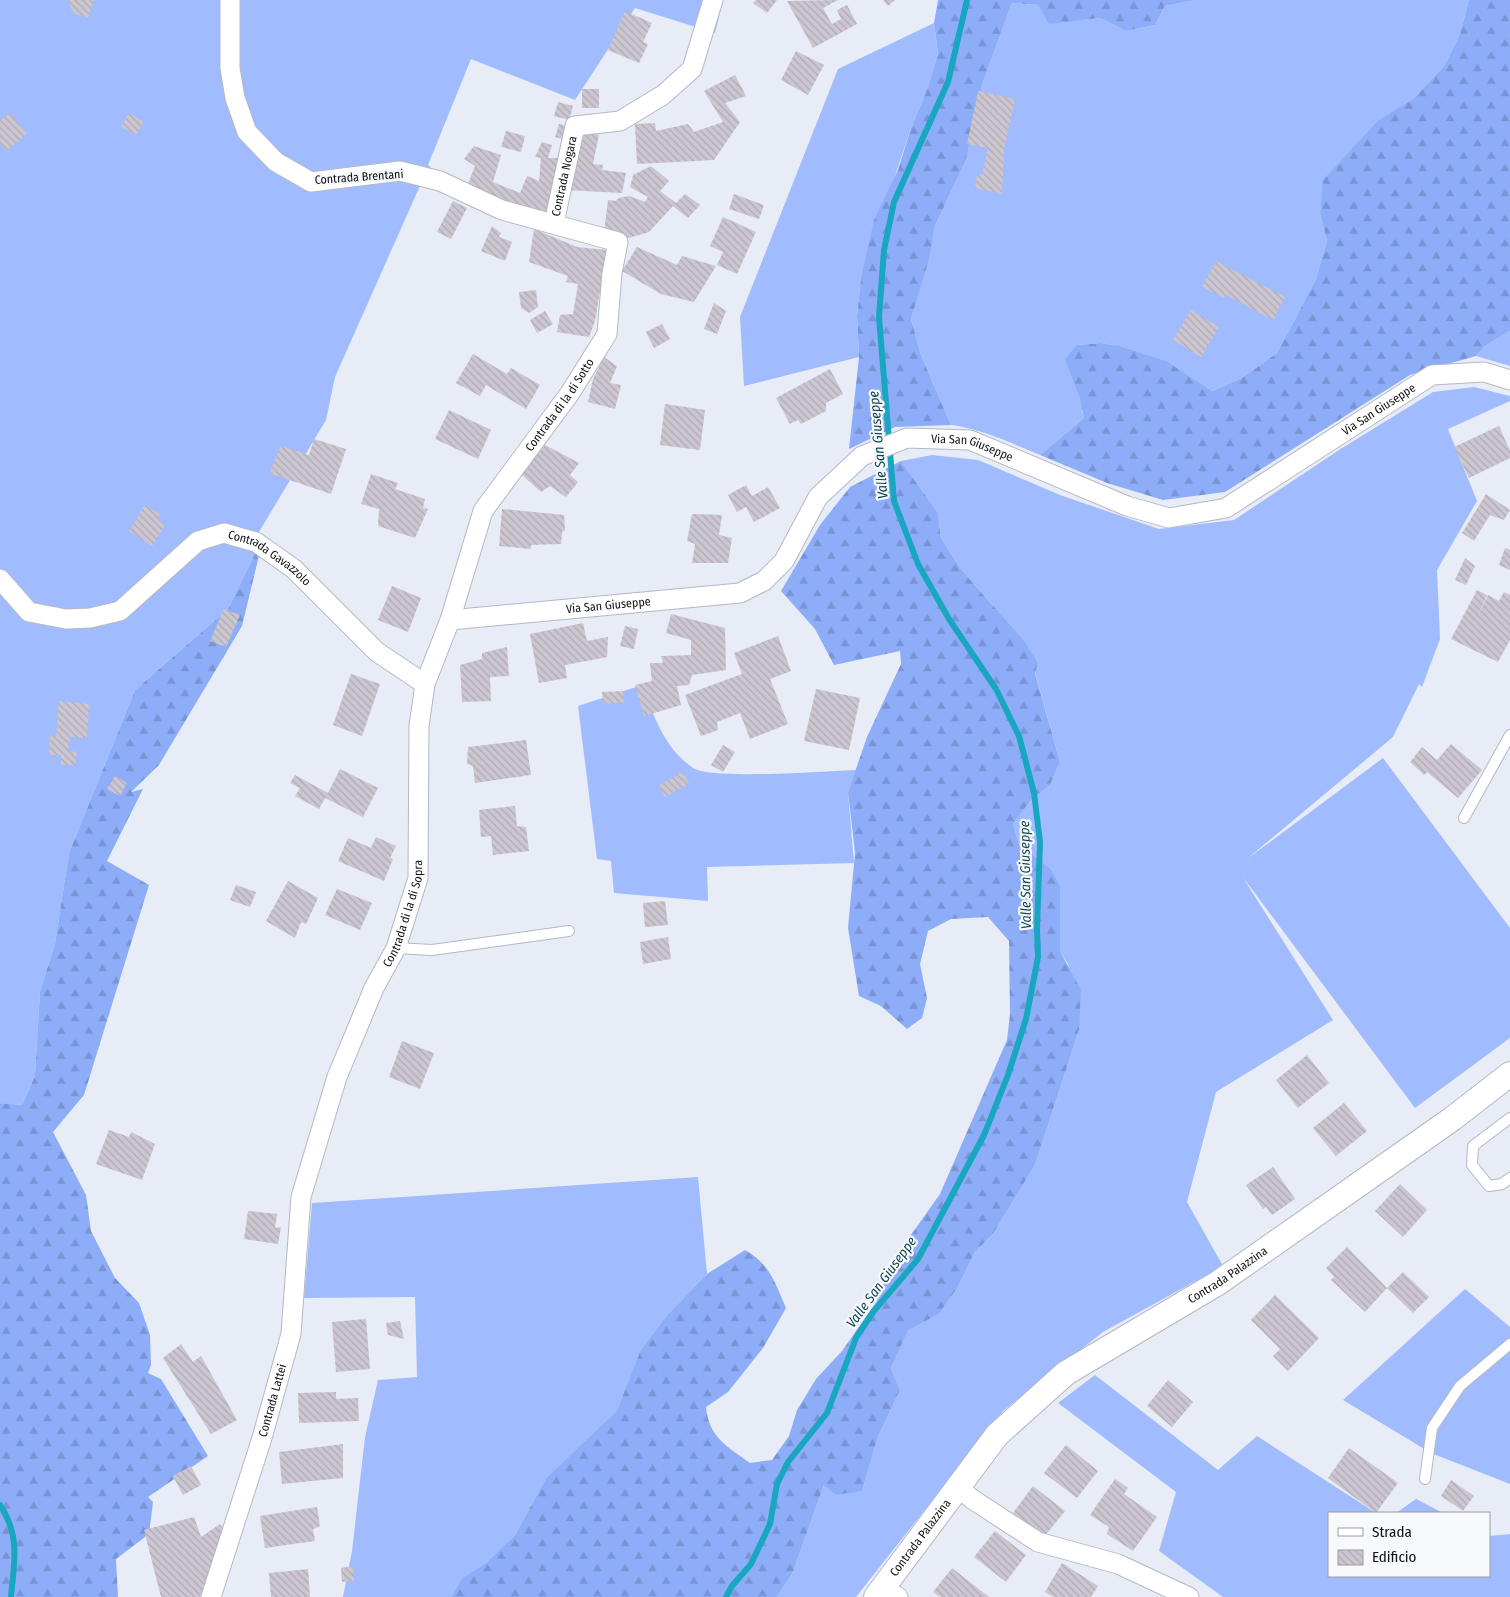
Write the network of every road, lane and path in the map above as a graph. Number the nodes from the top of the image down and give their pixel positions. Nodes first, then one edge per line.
1 (230, 0) edge
2 (714, 0) edge
3 (554, 223) junction
4 (1510, 380) edge
5 (0, 579) edge
6 (450, 620) junction
7 (425, 684) junction
8 (1510, 735) edge
9 (1464, 818) dead end
10 (569, 931) dead end
11 (396, 948) junction
12 (1510, 1074) edge
13 (1510, 1118) edge
14 (1510, 1178) edge
15 (301, 1197) joint
16 (1510, 1344) edge
17 (1425, 1479) dead end
18 (958, 1487) junction
19 (886, 1594) edge
20 (211, 1597) edge
21 (1189, 1597) edge

1 - 3 street, Contrada Brentani
2 - 3 street, Contrada Nogara
3 - 6 street, Contrada di la di Sotto
4 - 6 street, Via San Giuseppe
5 - 7 street, Contrada Gavazzolo
6 - 7 street, Contrada di la di Sopra
7 - 11 street, Contrada di la di Sopra
8 - 9 lane
10 - 11 lane
11 - 15 street, Contrada di la di Sopra
12 - 18 street, Contrada Palazzina
13 - 14 lane
15 - 20 street, Contrada Lattei
16 - 17 lane
18 - 19 street, Contrada Palazzina
18 - 21 street, Contrada Palazzina

